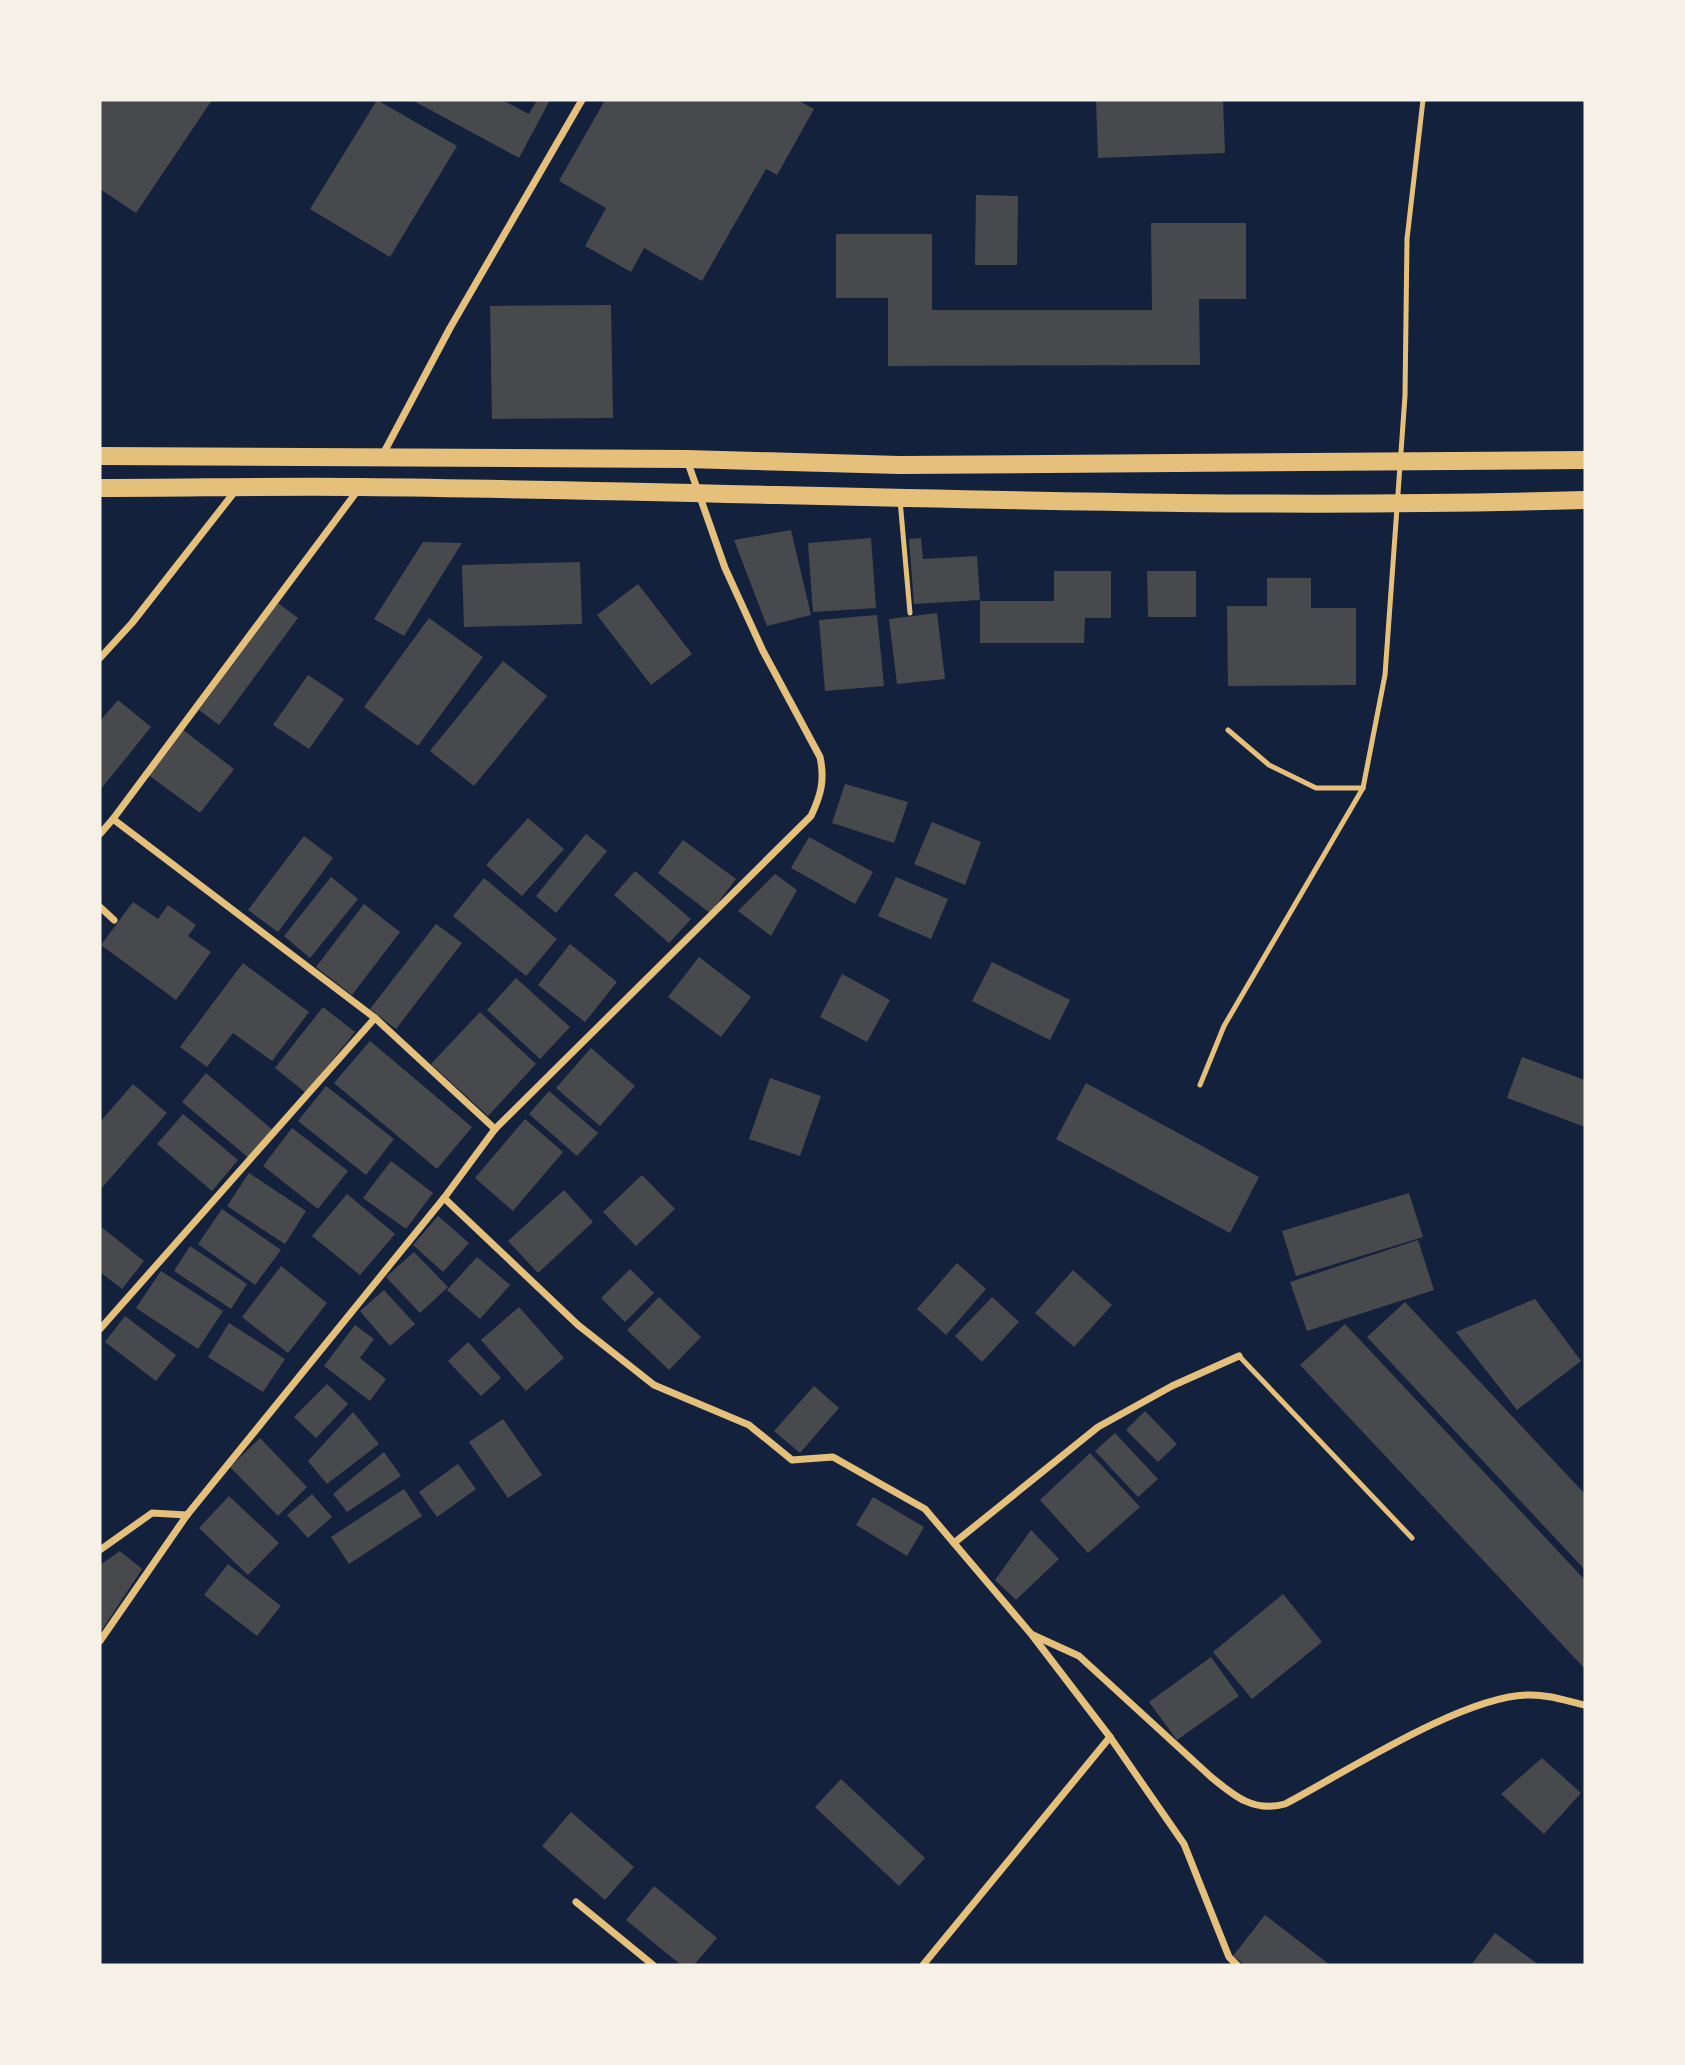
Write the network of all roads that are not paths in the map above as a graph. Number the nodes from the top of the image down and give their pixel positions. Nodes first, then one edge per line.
1 (582, 100) edge
2 (1423, 100) edge
3 (100, 456) edge
4 (687, 459) junction
5 (381, 460) junction
6 (1401, 460) junction
7 (1585, 460) edge
8 (360, 487) junction
9 (100, 488) edge
10 (237, 488) junction
11 (700, 495) junction
12 (900, 500) junction
13 (1585, 500) edge
14 (1394, 506) junction
15 (910, 613) dead end
16 (100, 658) edge
17 (1227, 730) dead end
18 (1363, 788) junction
19 (113, 819) junction
20 (100, 834) edge
21 (100, 907) edge
22 (114, 920) dead end
23 (375, 1018) junction
24 (1200, 1085) dead end
25 (495, 1129) junction
26 (444, 1198) junction
27 (100, 1329) edge
28 (1239, 1356) joint
29 (187, 1515) junction
30 (1412, 1538) dead end
31 (954, 1544) junction
32 (100, 1550) edge
33 (1032, 1635) junction
34 (100, 1641) edge
35 (1585, 1705) edge
36 (1110, 1737) junction
37 (576, 1902) dead end
38 (653, 1965) edge
39 (923, 1965) edge
40 (1237, 1965) edge

1 - 5 street
2 - 6 lane
3 - 5 main road
4 - 5 main road
4 - 6 main road
4 - 11 street
6 - 7 main road
6 - 14 lane
8 - 10 main road
8 - 11 main road
8 - 19 street
9 - 10 main road
10 - 16 street
11 - 12 main road
11 - 25 street
12 - 14 main road
12 - 15 lane
13 - 14 main road
14 - 18 lane
17 - 18 lane
18 - 24 lane
19 - 20 street
19 - 23 street
21 - 22 street
23 - 25 street
23 - 27 street
25 - 26 street
26 - 29 street
26 - 31 street
28 - 30 lane
28 - 31 street
29 - 32 street
29 - 34 street
31 - 33 street
33 - 35 street
33 - 36 street
36 - 39 street
36 - 40 street
37 - 38 street

